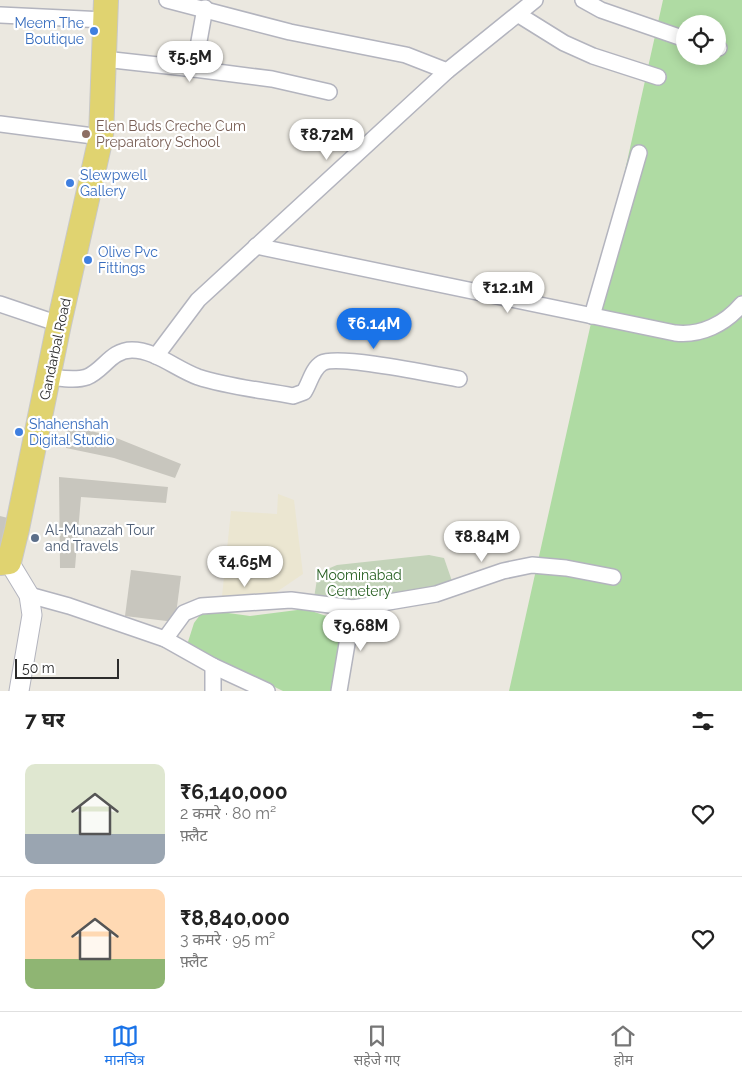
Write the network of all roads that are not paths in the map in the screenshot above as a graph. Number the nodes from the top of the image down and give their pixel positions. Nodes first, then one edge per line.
1 (167, 0) edge
2 (535, 0) edge
3 (583, 0) edge
4 (204, 8) junction
5 (105, 10) edge
6 (0, 15) edge
7 (519, 15) junction
8 (676, 37) edge
9 (104, 59) junction
10 (194, 68) junction
11 (447, 72) junction
12 (658, 77) dead end
13 (329, 92) dead end
14 (0, 124) edge
15 (101, 137) junction
16 (638, 154) dead end
17 (256, 246) junction
18 (0, 304) edge
19 (742, 304) edge
20 (592, 316) junction
21 (59, 324) junction
22 (156, 356) junction
23 (48, 377) junction
24 (459, 379) dead end
25 (4, 563) edge
26 (613, 576) dead end
27 (28, 595) junction
28 (353, 608) junction
29 (165, 640) junction
30 (213, 666) junction
31 (19, 691) edge
32 (213, 691) edge
33 (267, 691) edge
34 (339, 691) edge

1 - 4 street
2 - 7 street
3 - 8 street
4 - 10 street
4 - 11 street
5 - 6 street
5 - 9 main road, Gandarbal Road
7 - 11 street
7 - 12 street
9 - 10 street
9 - 15 main road, Gandarbal Road
10 - 13 street
11 - 17 street
14 - 15 street
15 - 21 main road, Gandarbal Road
16 - 20 street
17 - 20 street
17 - 22 street
18 - 21 street
19 - 20 street
21 - 23 main road, Gandarbal Road
22 - 23 street
22 - 24 street
23 - 25 main road, Gandarbal Road
25 - 27 street, Gandarbal Road
26 - 28 street
27 - 29 street
27 - 31 street, Gandarbal Road
28 - 29 street
28 - 34 street
29 - 30 street
30 - 32 street
30 - 33 street

